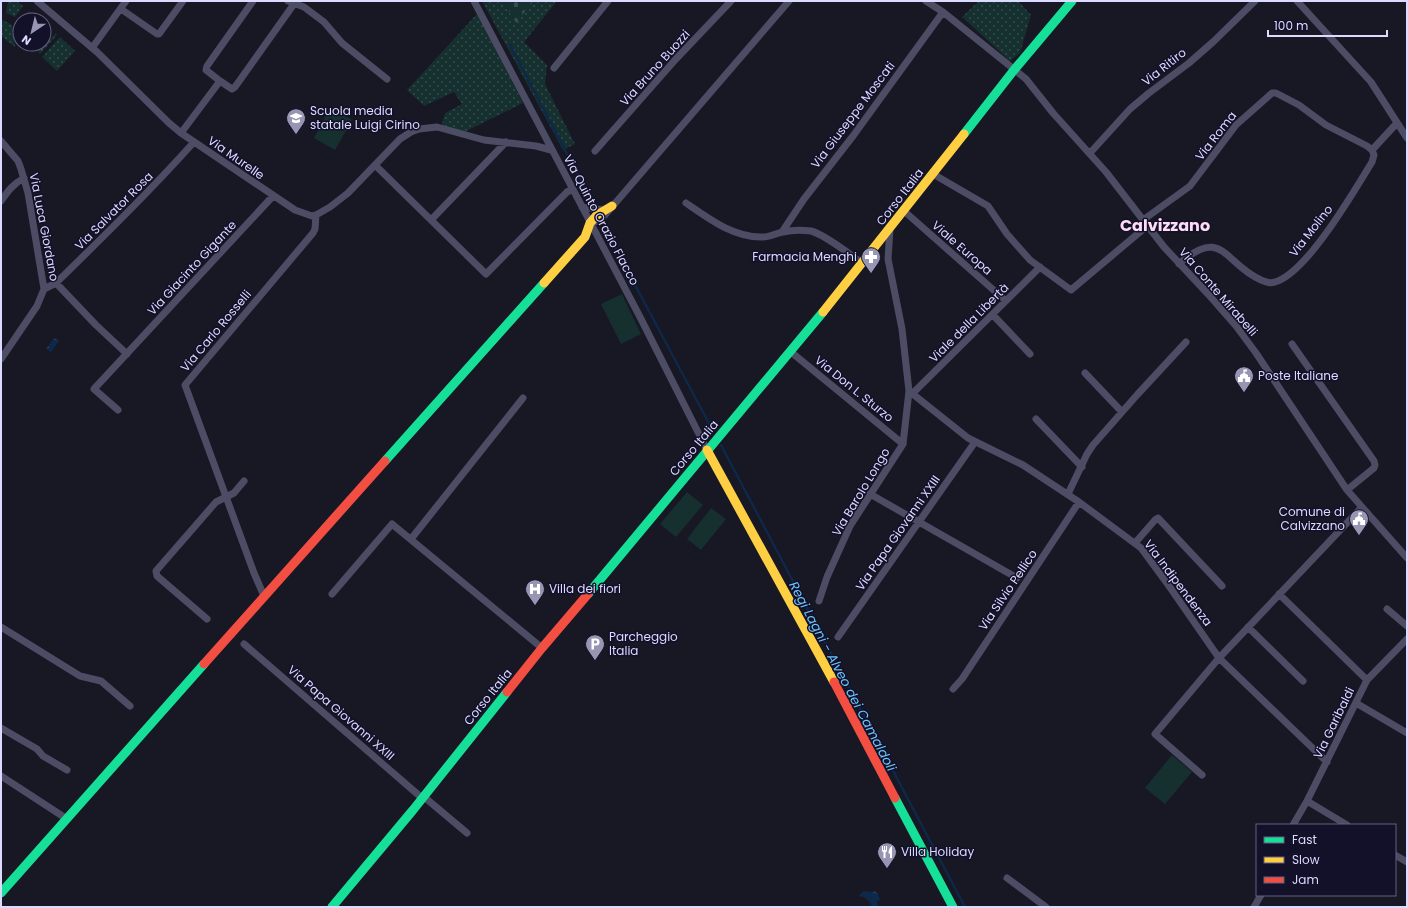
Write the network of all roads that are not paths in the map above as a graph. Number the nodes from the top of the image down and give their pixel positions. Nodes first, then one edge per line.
1 (37, 1) edge
2 (126, 1) edge
3 (183, 1) edge
4 (253, 1) edge
5 (474, 1) edge
6 (608, 1) edge
7 (731, 1) edge
8 (789, 1) edge
9 (926, 1) edge
10 (1072, 1) edge
11 (1255, 1) edge
12 (1297, 1) edge
13 (291, 3) edge
14 (121, 9) junction
15 (943, 12) junction
16 (92, 48) junction
17 (554, 68) dead end
18 (1014, 70) junction
19 (387, 79) dead end
20 (220, 81) junction
21 (1397, 123) junction
22 (181, 133) junction
23 (1407, 138) edge
24 (1, 141) edge
25 (194, 142) junction
26 (506, 142) junction
27 (551, 150) junction
28 (1372, 150) junction
29 (595, 151) dead end
30 (1090, 153) junction
31 (375, 165) junction
32 (933, 174) junction
33 (24, 178) junction
34 (574, 189) junction
35 (273, 196) junction
36 (1, 201) edge
37 (686, 203) dead end
38 (582, 207) junction
39 (607, 210) junction
40 (904, 211) junction
41 (316, 215) junction
42 (431, 220) junction
43 (590, 223) junction
44 (1145, 223) junction
45 (890, 229) junction
46 (782, 232) junction
47 (596, 233) junction
48 (585, 237) junction
49 (862, 263) junction
50 (1179, 264) junction
51 (1040, 267) junction
52 (56, 284) junction
53 (44, 289) junction
54 (1006, 301) junction
55 (993, 315) junction
56 (1186, 342) dead end
57 (1292, 344) dead end
58 (791, 352) junction
59 (127, 354) junction
60 (1030, 354) dead end
61 (1, 359) edge
62 (1085, 373) dead end
63 (911, 392) junction
64 (523, 398) dead end
65 (118, 410) dead end
66 (1122, 412) junction
67 (1036, 419) dead end
68 (975, 442) junction
69 (903, 444) junction
70 (707, 450) junction
71 (1082, 467) junction
72 (244, 482) dead end
73 (1347, 490) junction
74 (870, 494) junction
75 (1068, 494) junction
76 (226, 497) junction
77 (1079, 502) junction
78 (1362, 508) junction
79 (919, 523) junction
80 (411, 539) junction
81 (1135, 543) junction
82 (1407, 558) edge
83 (1017, 578) dead end
84 (1222, 586) dead end
85 (332, 594) dead end
86 (1279, 594) junction
87 (264, 596) junction
88 (819, 601) dead end
89 (1387, 609) dead end
90 (207, 619) dead end
91 (1407, 626) edge
92 (1248, 627) junction
93 (1, 628) edge
94 (838, 637) dead end
95 (1407, 639) edge
96 (244, 644) dead end
97 (542, 648) junction
98 (1219, 658) junction
99 (1367, 680) junction
100 (1303, 681) dead end
101 (953, 689) dead end
102 (1356, 703) junction
103 (130, 706) dead end
104 (1, 728) edge
105 (1407, 733) edge
106 (1327, 762) junction
107 (67, 770) dead end
108 (1202, 774) dead end
109 (1, 776) edge
110 (423, 797) junction
111 (1307, 801) junction
112 (67, 819) junction
113 (1294, 824) edge
114 (1345, 824) edge
115 (467, 833) dead end
116 (1396, 856) edge
117 (1407, 862) edge
118 (1007, 878) dead end
119 (1, 892) edge
120 (1260, 896) edge
121 (332, 907) edge
122 (953, 907) edge
123 (1046, 907) edge
124 (1254, 907) edge

1 - 16 street, Via Murelle
2 - 14 street
3 - 14 street
4 - 20 street
5 - 27 street, Via Quinto Orazio Flacco
6 - 17 street
7 - 29 street, Via Bruno Buozzi
8 - 39 street
9 - 15 street, Via Conte Mirabelli
10 - 18 street, Corso Italia
11 - 30 street, Via Ritiro
12 - 21 street
13 - 19 street
13 - 20 street
14 - 16 street
15 - 18 street, Via Conte Mirabelli
15 - 46 street, Via Giuseppe Moscati
16 - 22 street, Via Murelle
18 - 30 street, Via Conte Mirabelli
18 - 32 street, Corso Italia
20 - 22 street
21 - 23 street
21 - 28 street
22 - 25 street, Via Murelle
24 - 33 street, Via Luca Giordano
25 - 35 street, Via Murelle
25 - 52 street, Via Salvator Rosa
26 - 27 street
26 - 31 street
26 - 42 street
27 - 34 street, Via Quinto Orazio Flacco
28 - 44 street, Via Roma
28 - 50 street, Via Molino
30 - 44 street, Via Conte Mirabelli
31 - 41 street
31 - 42 street
32 - 40 street, Corso Italia
32 - 51 street
33 - 36 street
33 - 53 street, Via Luca Giordano
34 - 38 street, Via Quinto Orazio Flacco
34 - 42 street
35 - 41 street, Via Murelle
35 - 59 street, Via Giacinto Gigante
37 - 46 street
38 - 39 street
38 - 43 street, Via Quinto Orazio Flacco
39 - 43 street
39 - 47 street
40 - 45 street, Corso Italia
40 - 54 street, Viale Europa
41 - 76 street, Via Carlo Rosselli
43 - 47 street, Via Quinto Orazio Flacco
43 - 48 street
44 - 50 street, Via Conte Mirabelli
44 - 51 street
45 - 49 street, Corso Italia
45 - 63 street, Via Barolo Longo
46 - 49 street
47 - 48 street
47 - 70 street, Via Quinto Orazio Flacco
48 - 87 street
49 - 58 street, Corso Italia
50 - 73 street, Via Conte Mirabelli
51 - 54 street, Viale della Libertà
52 - 53 street, Via Salvator Rosa
52 - 59 street
53 - 61 street, Via Luca Giordano
54 - 55 street, Viale della Libertà
55 - 60 street
55 - 63 street, Viale della Libertà
56 - 66 street
57 - 73 street
58 - 69 street, Via Don L. Sturzo
58 - 70 street, Corso Italia
59 - 65 street, Via Giacinto Gigante
62 - 66 street
63 - 68 street, Via Indipendenza
63 - 69 street, Via Barolo Longo
64 - 80 street
66 - 71 street
67 - 71 street
68 - 75 street, Via Indipendenza
68 - 79 street, Via Papa Giovanni XXIII
69 - 74 street, Via Barolo Longo
70 - 97 street, Corso Italia
70 - 122 street
71 - 75 street
72 - 76 street
73 - 78 street, Via Conte Mirabelli
74 - 79 street
74 - 88 street, Via Barolo Longo
75 - 77 street, Via Indipendenza
76 - 87 street, Via Carlo Rosselli
76 - 90 street
77 - 81 street, Via Indipendenza
77 - 101 street, Via Silvio Pellico
78 - 82 street, Via Conte Mirabelli
78 - 86 street
79 - 83 street
79 - 94 street, Via Papa Giovanni XXIII
80 - 85 street
80 - 97 street
81 - 84 street
81 - 98 street, Via Indipendenza
86 - 92 street
86 - 99 street
87 - 112 street
89 - 91 street
92 - 98 street
92 - 100 street
93 - 103 street
95 - 99 street, Via Garibaldi
96 - 110 street, Via Papa Giovanni XXIII
97 - 110 street, Corso Italia
98 - 106 street, Via Indipendenza
98 - 108 street
99 - 102 street, Via Garibaldi
102 - 105 street
102 - 106 street, Via Garibaldi
104 - 107 street
106 - 111 street, Via Garibaldi
109 - 112 street
110 - 115 street, Via Papa Giovanni XXIII
110 - 121 street, Corso Italia
111 - 113 street, Via Garibaldi
111 - 114 street
112 - 119 street
116 - 117 street
118 - 123 street
120 - 124 street

